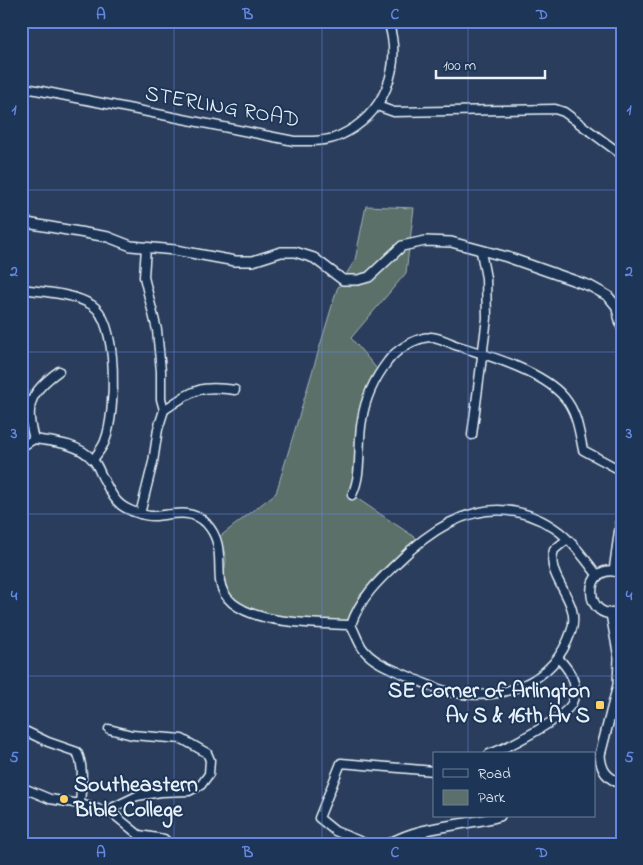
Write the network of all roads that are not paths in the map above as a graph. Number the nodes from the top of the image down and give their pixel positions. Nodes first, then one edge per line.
1 (388, 21) edge
2 (21, 87) edge
3 (377, 106) junction
4 (622, 155) edge
5 (21, 222) edge
6 (146, 247) junction
7 (481, 252) junction
8 (21, 289) edge
9 (619, 311) edge
10 (622, 328) edge
11 (483, 354) junction
12 (59, 371) dead end
13 (236, 390) dead end
14 (164, 410) junction
15 (472, 435) dead end
16 (34, 439) junction
17 (21, 447) edge
18 (93, 460) junction
19 (622, 471) edge
20 (352, 495) dead end
21 (622, 513) edge
22 (140, 514) junction
23 (566, 540) junction
24 (618, 572) edge
25 (598, 576) junction
26 (622, 611) edge
27 (611, 614) junction
28 (351, 625) junction
29 (558, 658) junction
30 (612, 714) junction
31 (622, 718) edge
32 (21, 729) edge
33 (109, 729) dead end
34 (495, 752) edge
35 (597, 769) edge
36 (433, 771) edge
37 (622, 784) edge
38 (21, 788) edge
39 (80, 804) junction
40 (113, 810) junction
41 (490, 818) edge
42 (422, 832) junction
43 (169, 844) edge
44 (367, 844) edge
45 (389, 844) edge
46 (425, 844) edge

1 - 3 street, STERLING ROAD
2 - 3 street, STERLING ROAD
3 - 4 street
5 - 6 street
6 - 7 street
6 - 14 street
7 - 9 street
7 - 11 street
8 - 18 street
9 - 10 street
11 - 15 street
11 - 19 street
11 - 20 street
12 - 16 street
13 - 14 street
14 - 22 street
16 - 17 street
16 - 18 street
18 - 22 street
21 - 24 street
22 - 28 street
23 - 25 street
23 - 28 street
23 - 29 street
24 - 25 street
25 - 27 street
26 - 27 street
27 - 30 street
28 - 29 street
29 - 34 street
30 - 31 street
30 - 35 street
32 - 39 street
33 - 40 street
35 - 37 street
36 - 44 street
38 - 39 street
39 - 40 street
40 - 43 street
41 - 42 street
42 - 45 street
42 - 46 street

